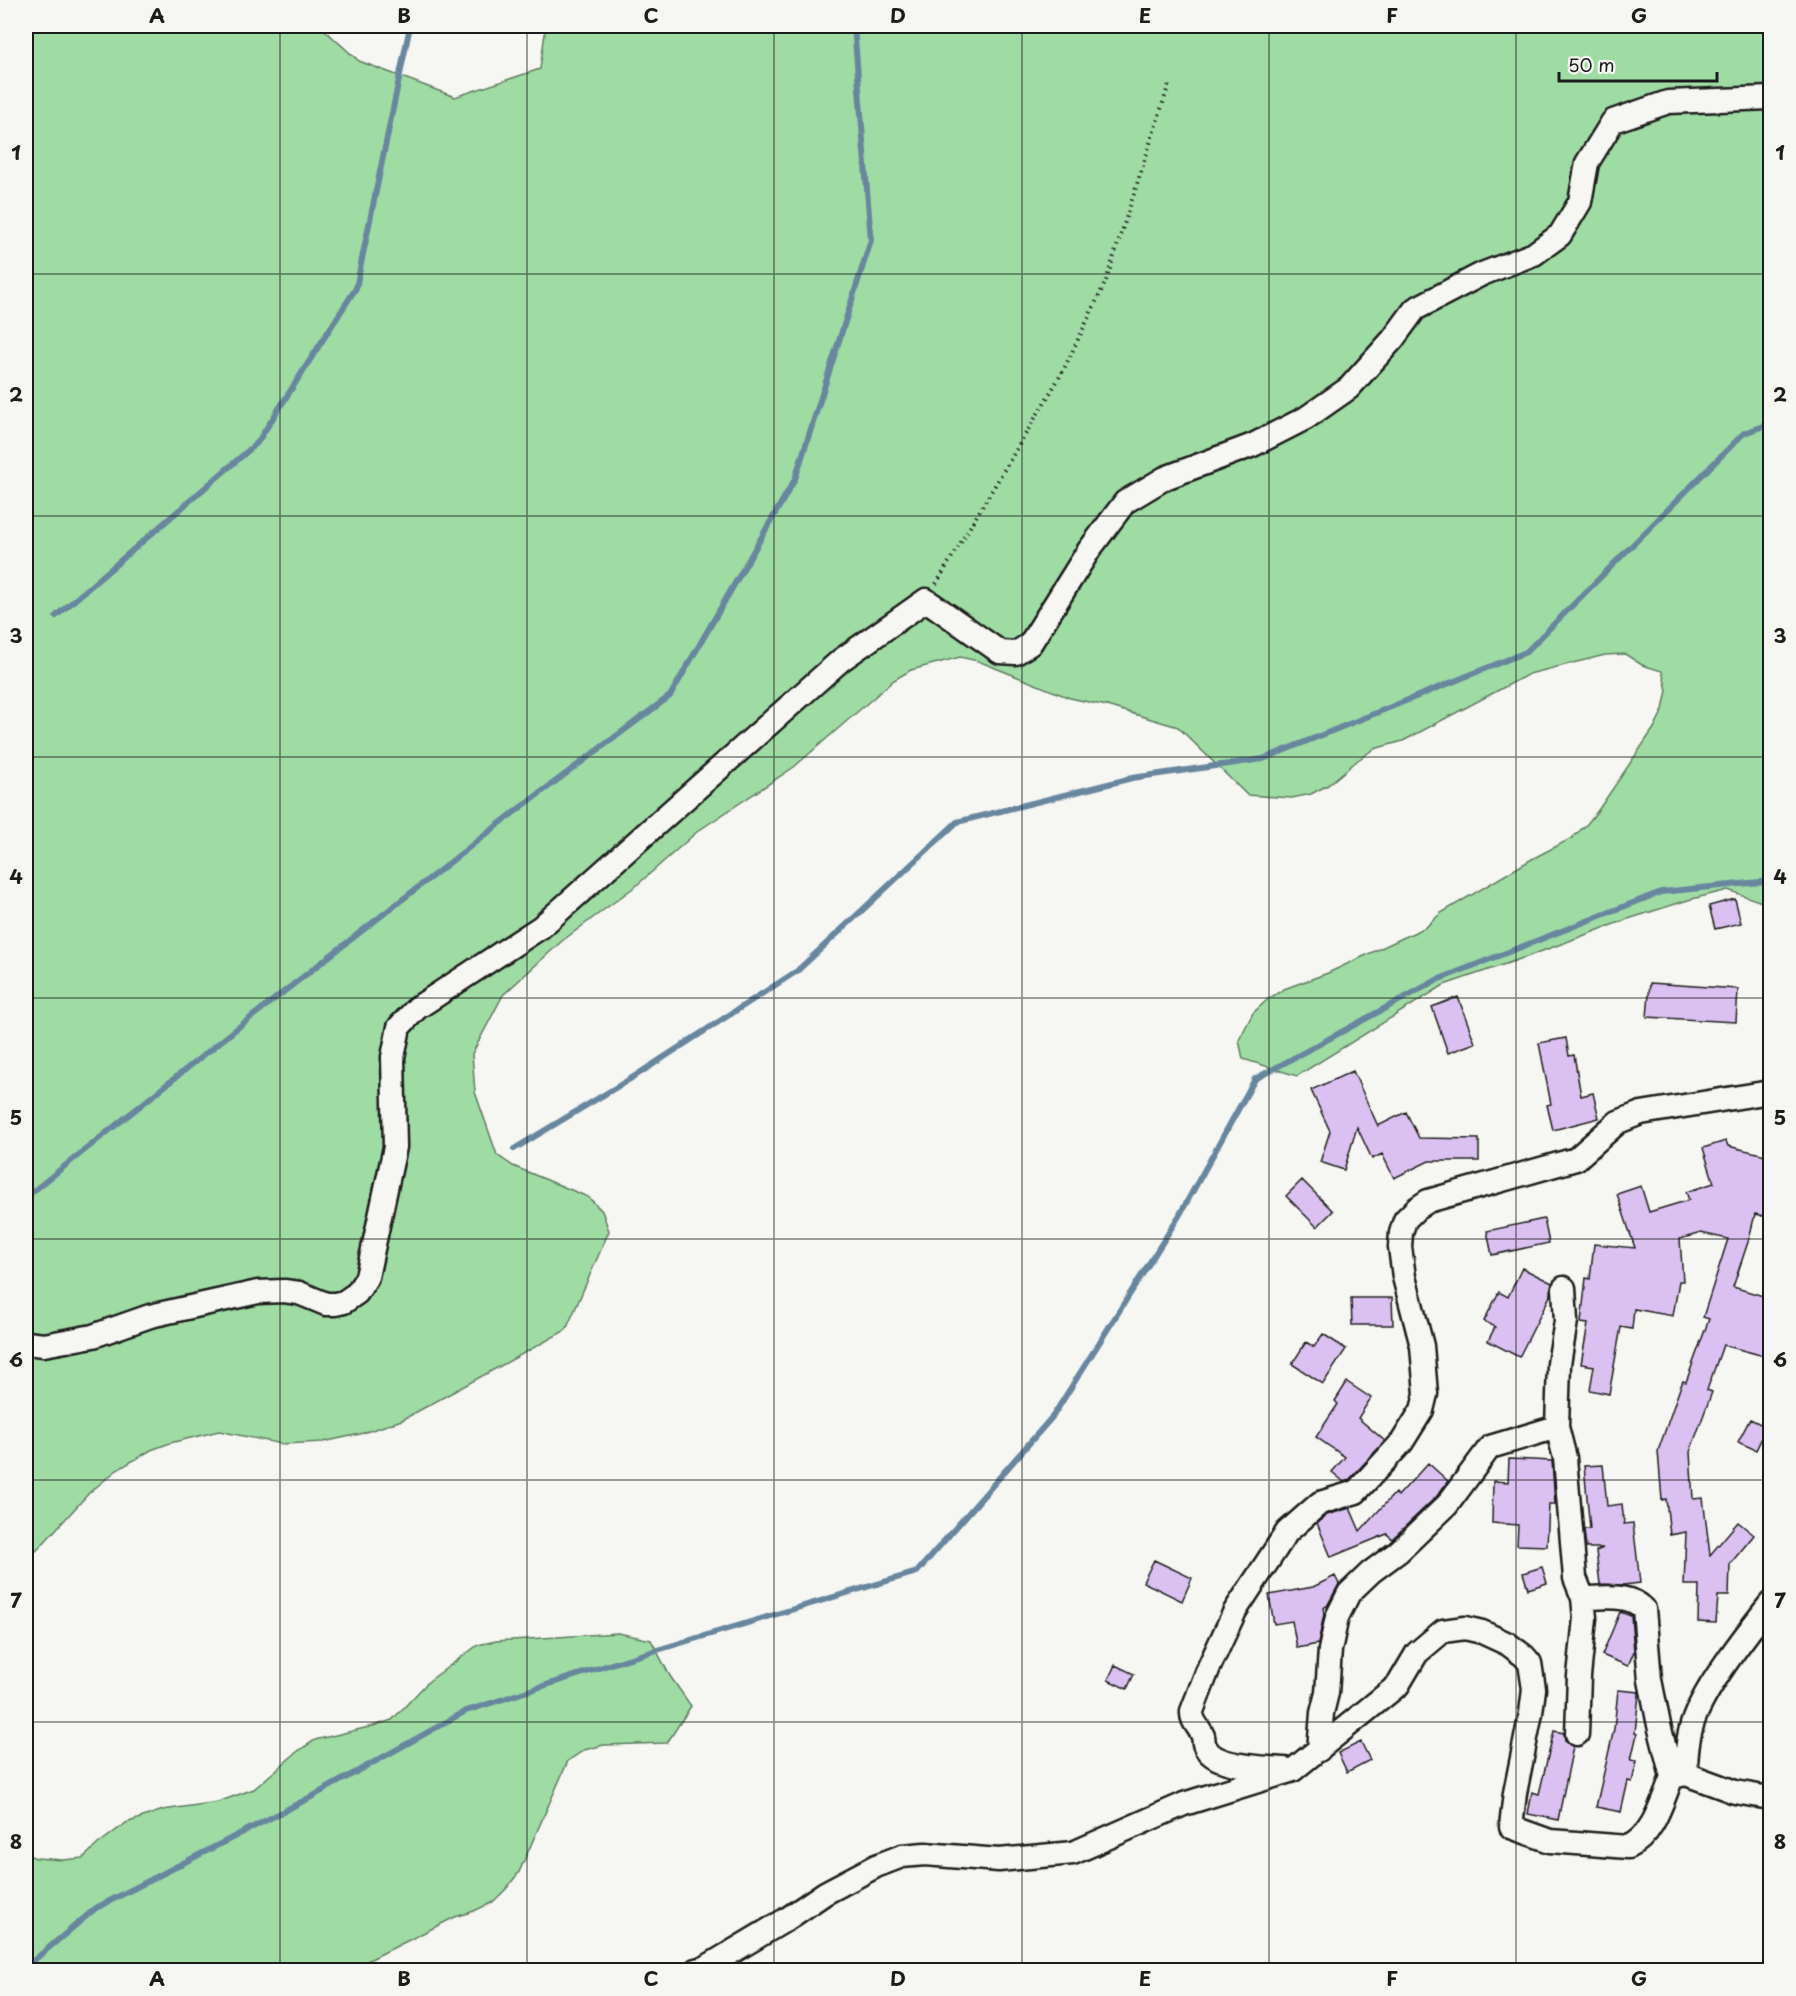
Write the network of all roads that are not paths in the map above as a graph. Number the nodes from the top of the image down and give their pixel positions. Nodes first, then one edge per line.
1 (1770, 98) edge
2 (1770, 1092) edge
3 (1564, 1288) dead end
4 (26, 1343) edge
5 (1557, 1426) junction
6 (1583, 1598) junction
7 (1770, 1604) edge
8 (1577, 1734) dead end
9 (1319, 1750) junction
10 (1293, 1770) junction
11 (1679, 1776) junction
12 (1770, 1798) edge
13 (696, 1971) edge

1 - 4 street
2 - 10 street
3 - 5 street
5 - 6 street
5 - 9 street
6 - 8 street
6 - 11 street
7 - 11 street
9 - 10 street
9 - 11 street
10 - 13 street
11 - 12 street

